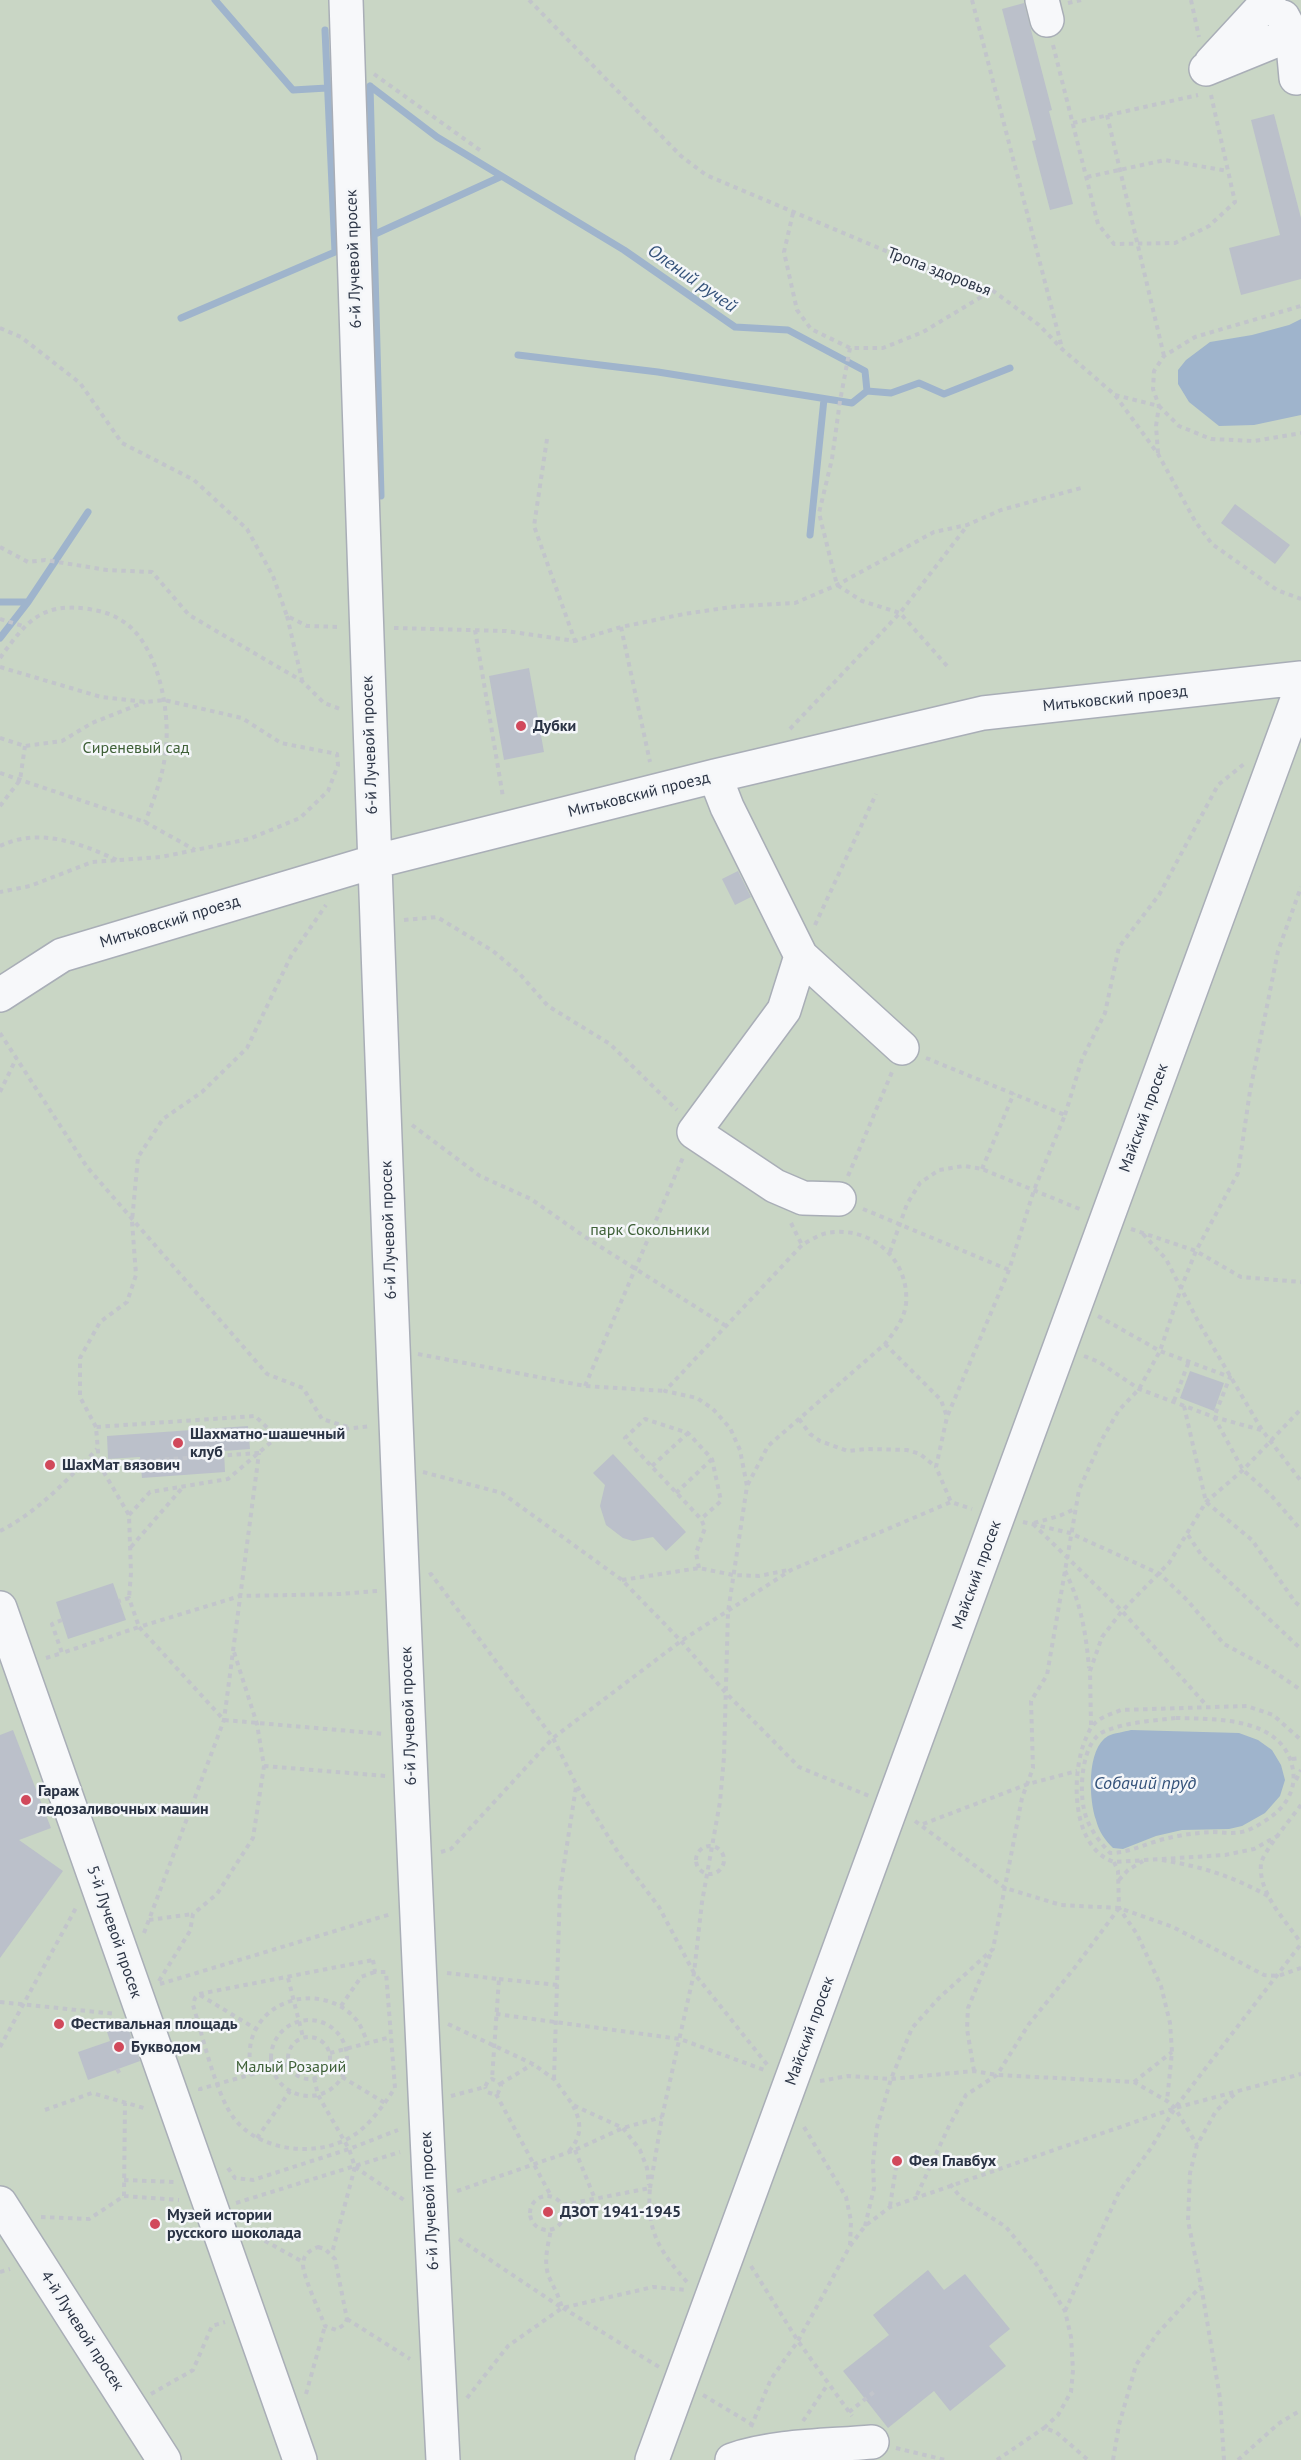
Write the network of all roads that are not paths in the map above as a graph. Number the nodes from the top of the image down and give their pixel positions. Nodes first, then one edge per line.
1 (346, 0) edge
2 (1269, 0) edge
3 (1274, 0) edge
4 (1297, 33) edge
5 (1296, 78) dead end
6 (1301, 678) edge
7 (1301, 689) edge
8 (715, 776) junction
9 (373, 862) junction
10 (801, 956) junction
11 (0, 995) edge
12 (903, 1048) road end
13 (839, 1199) road end
14 (0, 1608) edge
15 (8, 2216) edge
16 (872, 2442) road end
17 (739, 2458) edge
18 (164, 2460) edge
19 (300, 2460) edge
20 (443, 2460) edge
21 (652, 2460) edge

1 - 9 street, 6-й Лучевой просек
2 - 4 street
3 - 4 street
4 - 5 street
6 - 8 street, Митьковский проезд
7 - 21 street, Майский просек
8 - 9 street, Митьковский проезд
8 - 10 street
9 - 11 street, Митьковский проезд
9 - 20 street, 6-й Лучевой просек
10 - 12 street
10 - 13 street
14 - 19 street, 5-й Лучевой просек
15 - 18 street, 4-й Лучевой просек
16 - 17 street

